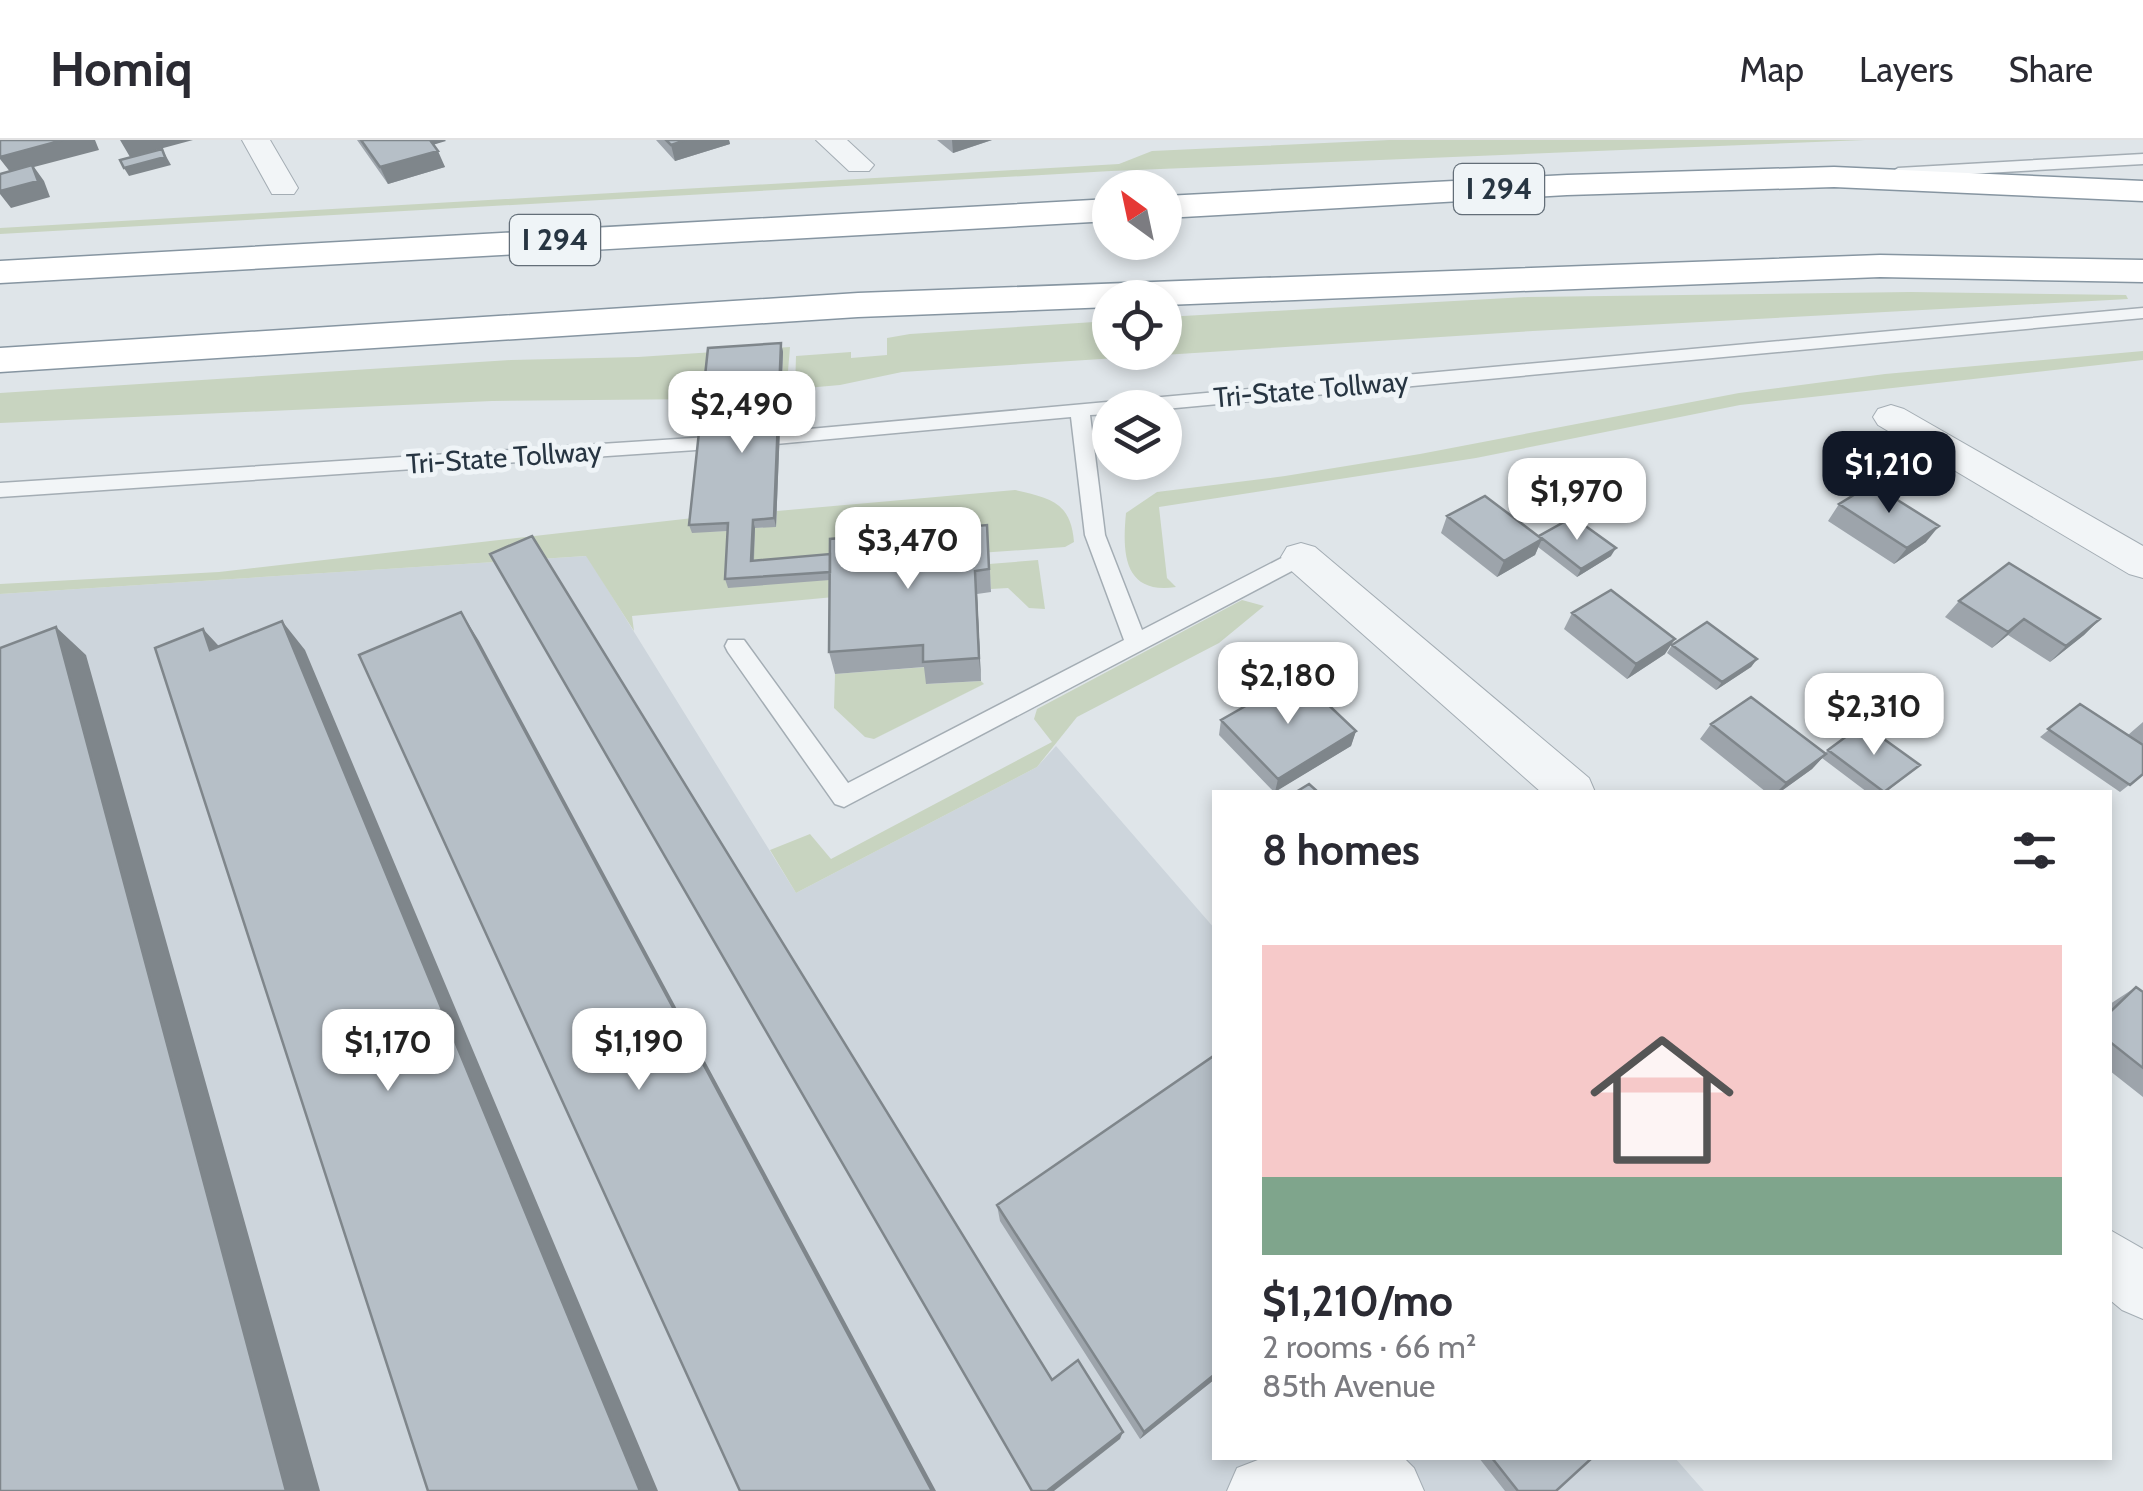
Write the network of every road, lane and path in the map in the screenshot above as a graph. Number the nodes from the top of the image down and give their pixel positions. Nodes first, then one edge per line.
1 (256, 140) edge
2 (830, 140) edge
3 (2143, 160) edge
4 (858, 165) dead end
5 (1834, 177) junction
6 (283, 188) dead end
7 (2143, 192) edge
8 (1182, 206) edge
9 (1092, 211) edge
10 (2143, 271) edge
11 (0, 272) edge
12 (2143, 313) edge
13 (0, 360) edge
14 (1080, 410) junction
15 (1891, 417) dead end
16 (0, 490) edge
17 (1301, 557) joint
18 (2143, 564) edge
19 (1136, 643) junction
20 (736, 646) dead end
21 (1570, 790) edge
22 (2112, 1262) edge
23 (2143, 1288) edge
24 (1260, 1491) edge
25 (1391, 1491) edge

1 - 6 street
2 - 4 street
3 - 5 lane, I 294
5 - 7 highway, I 294
5 - 8 highway, I 294
9 - 11 highway, I 294
10 - 13 highway
12 - 14 lane, Tri-State Tollway
14 - 16 lane, Tri-State Tollway
14 - 19 lane
15 - 18 street
17 - 19 lane
17 - 21 street
19 - 20 lane
22 - 23 street
24 - 25 street

